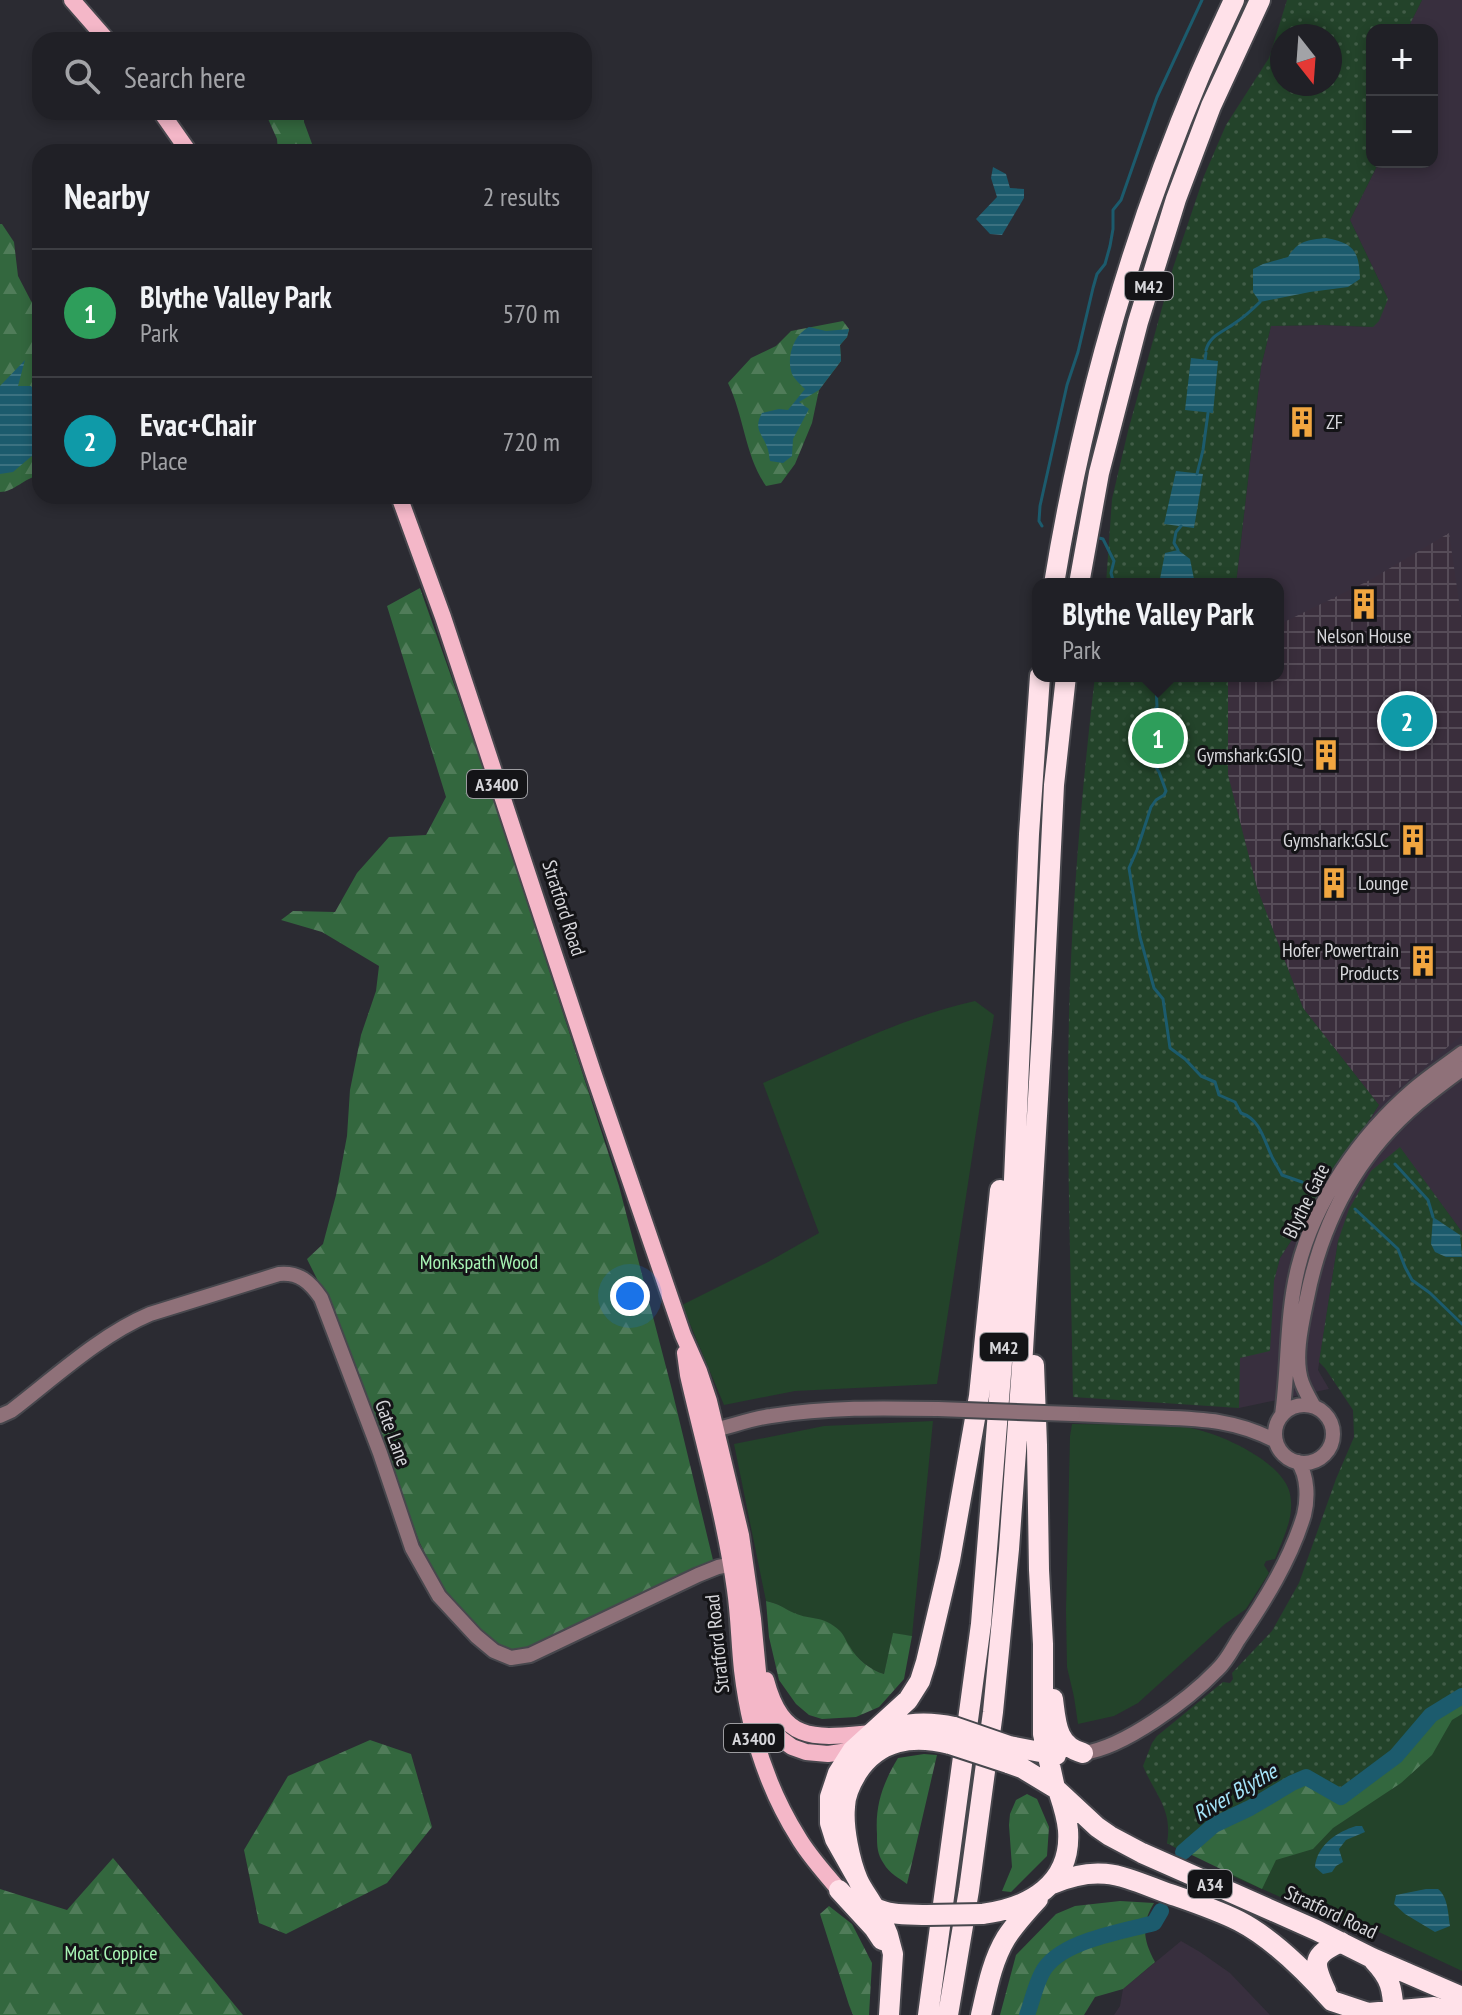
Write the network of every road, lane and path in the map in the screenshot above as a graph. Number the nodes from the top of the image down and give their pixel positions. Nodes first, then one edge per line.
1 (72, 0) edge
2 (1234, 0) edge
3 (1260, 0) edge
4 (100, 32) edge
5 (167, 120) edge
6 (183, 144) edge
7 (402, 504) edge
8 (1055, 578) edge
9 (1080, 578) edge
10 (1040, 682) edge
11 (1065, 682) edge
12 (1024, 965) junction
13 (1462, 1053) edge
14 (1462, 1069) edge
15 (1025, 1322) junction
16 (1313, 1405) junction
17 (1282, 1415) junction
18 (0, 1416) edge
19 (708, 1431) junction
20 (1276, 1441) junction
21 (1298, 1462) junction
22 (738, 1563) junction
23 (753, 1619) junction
24 (1043, 1644) junction
25 (871, 1733) junction
26 (952, 1736) junction
27 (891, 1745) junction
28 (852, 1751) junction
29 (1083, 1753) junction
30 (1047, 1754) junction
31 (1008, 1755) junction
32 (1057, 1790) junction
33 (857, 1878) junction
34 (1049, 1887) junction
35 (839, 1890) junction
36 (876, 1908) junction
37 (1341, 1942) junction
38 (1372, 1958) junction
39 (892, 1966) junction
40 (1327, 1995) junction
41 (1462, 1997) edge
42 (1394, 2012) junction
43 (889, 2015) edge
44 (928, 2015) edge
45 (948, 2015) edge
46 (981, 2015) edge
47 (1461, 2015) edge

1 - 4 main road
2 - 8 highway, M42
3 - 9 highway, M42
5 - 6 main road
7 - 19 main road, Stratford Road / A3400
10 - 12 highway, M42
11 - 15 highway, M42
12 - 25 highway
12 - 44 highway, M42
13 - 17 street, Blythe Gate
14 - 16 street, Blythe Gate
15 - 24 highway
15 - 45 highway, M42
16 - 17 street
16 - 21 street
17 - 20 street
18 - 22 street, Gate Lane
19 - 20 street, bridge
19 - 22 main road, Stratford Road / A3400
20 - 21 street
21 - 29 street
22 - 23 main road, Stratford Road / A3400
22 - 35 main road, Stratford Road / A3400
23 - 25 main road
23 - 28 main road, Stratford Road / A3400
24 - 29 highway
24 - 30 highway
25 - 26 highway
25 - 28 highway
26 - 27 highway
26 - 31 highway, bridge
27 - 28 main road, Stratford Road / A3400
27 - 33 highway
28 - 33 highway
29 - 30 highway
30 - 31 highway
30 - 32 highway
31 - 32 highway, A34
32 - 34 highway
32 - 37 highway, Stratford Road / A34
33 - 36 highway
34 - 36 highway, A34, bridge
34 - 40 highway, A34
34 - 46 highway
35 - 36 main road, Stratford Road
35 - 39 highway
36 - 39 highway
37 - 38 highway, Stratford Road / A34
37 - 40 highway
38 - 41 highway, Stratford Road / A34
38 - 42 highway
39 - 43 highway
40 - 42 highway, A34
42 - 47 highway, A34

